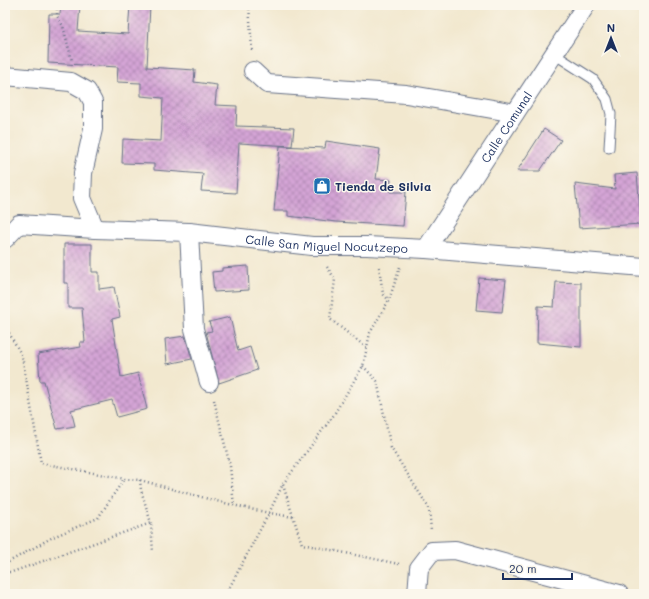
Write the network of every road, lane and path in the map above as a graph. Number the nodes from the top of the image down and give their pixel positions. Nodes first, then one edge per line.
1 (57, 5) edge
2 (249, 5) edge
3 (586, 5) edge
4 (554, 54) junction
5 (253, 71) joint
6 (5, 76) edge
7 (82, 88) junction
8 (515, 113) junction
9 (609, 148) dead end
10 (95, 229) junction
11 (188, 232) junction
12 (8, 236) edge
13 (312, 246) junction
14 (366, 246) junction
15 (426, 249) junction
16 (644, 267) edge
17 (389, 300) junction
18 (5, 326) edge
19 (367, 348) junction
20 (363, 366) junction
21 (209, 382) joint
22 (124, 479) junction
23 (140, 480) junction
24 (283, 484) junction
25 (234, 506) junction
26 (269, 513) junction
27 (293, 517) junction
28 (152, 524) junction
29 (432, 551) junction
30 (153, 552) dead end
31 (5, 564) edge
32 (419, 568) junction
33 (5, 572) edge
34 (226, 594) edge
35 (417, 594) edge
36 (619, 594) edge

1 - 7 path
2 - 5 path
3 - 4 street, Calle Comunal
4 - 8 street, Calle Comunal
4 - 9 lane
5 - 8 street
6 - 7 street
7 - 10 street
8 - 15 street, Calle Comunal
10 - 11 street, Calle San Miguel Nocutzepo
10 - 12 street, Calle San Miguel Nocutzepo
11 - 13 street, Calle San Miguel Nocutzepo
11 - 21 street
13 - 14 street, Calle San Miguel Nocutzepo
13 - 19 path
14 - 15 street, Calle San Miguel Nocutzepo
14 - 17 path
15 - 16 street, Calle San Miguel Nocutzepo
15 - 17 path
17 - 19 path
18 - 22 path
19 - 20 path
20 - 24 path
20 - 29 path
21 - 25 path
22 - 23 path
22 - 31 path
23 - 25 path
23 - 28 path
24 - 26 path
24 - 27 path
25 - 26 path
26 - 27 path
26 - 34 path
27 - 32 path
28 - 30 path
28 - 33 path
29 - 32 street
29 - 36 street
32 - 35 street

